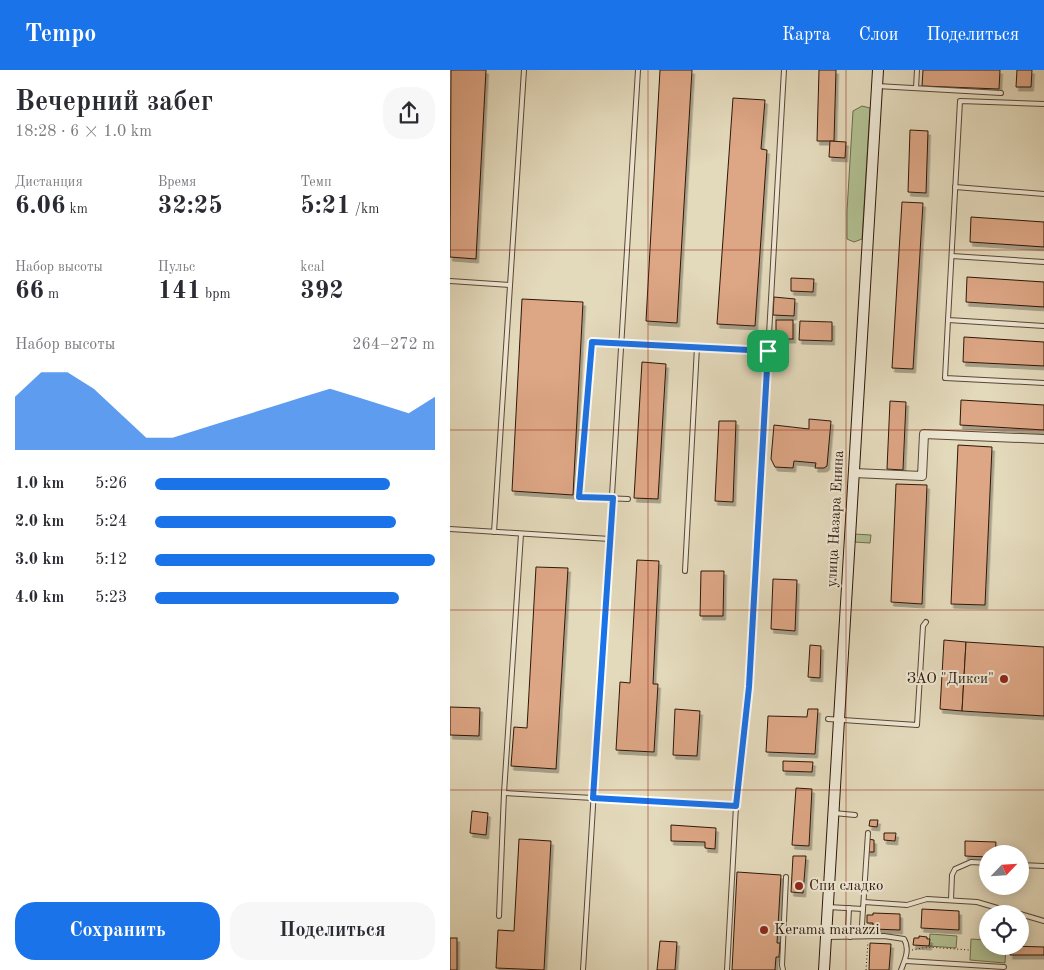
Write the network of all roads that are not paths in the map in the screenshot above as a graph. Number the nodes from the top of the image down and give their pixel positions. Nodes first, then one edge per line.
1 (524, 70) edge
2 (638, 70) edge
3 (784, 70) edge
4 (878, 70) edge
5 (917, 70) edge
6 (877, 86) junction
7 (916, 88) junction
8 (1001, 93) dead end
9 (1044, 104) edge
10 (956, 187) junction
11 (1044, 194) edge
12 (952, 256) junction
13 (1044, 262) edge
14 (450, 282) edge
15 (510, 285) junction
16 (948, 320) junction
17 (1044, 326) edge
18 (622, 345) junction
19 (697, 347) junction
20 (768, 351) junction
21 (1044, 383) edge
22 (1044, 439) edge
23 (854, 473) junction
24 (613, 498) junction
25 (628, 499) dead end
26 (450, 530) edge
27 (494, 532) junction
28 (521, 534) junction
29 (610, 539) junction
30 (685, 571) dead end
31 (926, 622) dead end
32 (828, 718) dead end
33 (839, 720) junction
34 (504, 793) junction
35 (593, 798) junction
36 (736, 806) junction
37 (834, 813) junction
38 (855, 815) dead end
39 (868, 833) dead end
40 (979, 862) edge
41 (1029, 865) edge
42 (1044, 866) edge
43 (786, 878) dead end
44 (951, 900) junction
45 (864, 902) junction
46 (988, 905) edge
47 (828, 906) junction
48 (849, 908) junction
49 (863, 909) junction
50 (499, 916) dead end
51 (1029, 917) edge
52 (1044, 921) edge
53 (862, 925) dead end
54 (826, 937) junction
55 (850, 937) junction
56 (906, 961) junction
57 (1004, 967) dead end
58 (583, 970) edge
59 (727, 970) edge
60 (783, 970) edge
61 (824, 970) edge
62 (901, 970) edge

1 - 15 lane
2 - 18 lane
3 - 20 lane
4 - 6 main road, улица Назара Енина
5 - 7 lane
6 - 7 lane
6 - 23 main road, улица Назара Енина
7 - 8 lane
9 - 10 lane
10 - 11 lane
10 - 12 lane
12 - 13 lane
12 - 16 lane
14 - 15 lane
15 - 27 lane
16 - 17 lane
16 - 21 lane
18 - 19 lane
18 - 24 lane
18 - 24 lane
19 - 20 lane
19 - 30 lane
20 - 36 lane
22 - 23 street
23 - 33 main road, улица Назара Енина
24 - 25 lane
24 - 29 lane
26 - 27 lane
27 - 28 lane
28 - 29 lane
28 - 34 lane
29 - 35 lane
31 - 33 lane
32 - 33 lane
33 - 37 main road, улица Назара Енина
34 - 35 lane
34 - 50 lane
35 - 36 lane
35 - 58 lane
36 - 59 lane
37 - 38 lane
37 - 47 main road, улица Назара Енина
39 - 45 lane
40 - 44 lane
41 - 42 lane
43 - 60 lane
44 - 45 lane
44 - 46 lane
45 - 49 lane
47 - 48 lane
47 - 54 main road, улица Назара Енина
48 - 49 lane
48 - 55 lane
49 - 53 lane
51 - 52 lane
54 - 55 lane
54 - 61 main road, улица Назара Енина
55 - 56 lane
56 - 57 lane
56 - 62 lane

